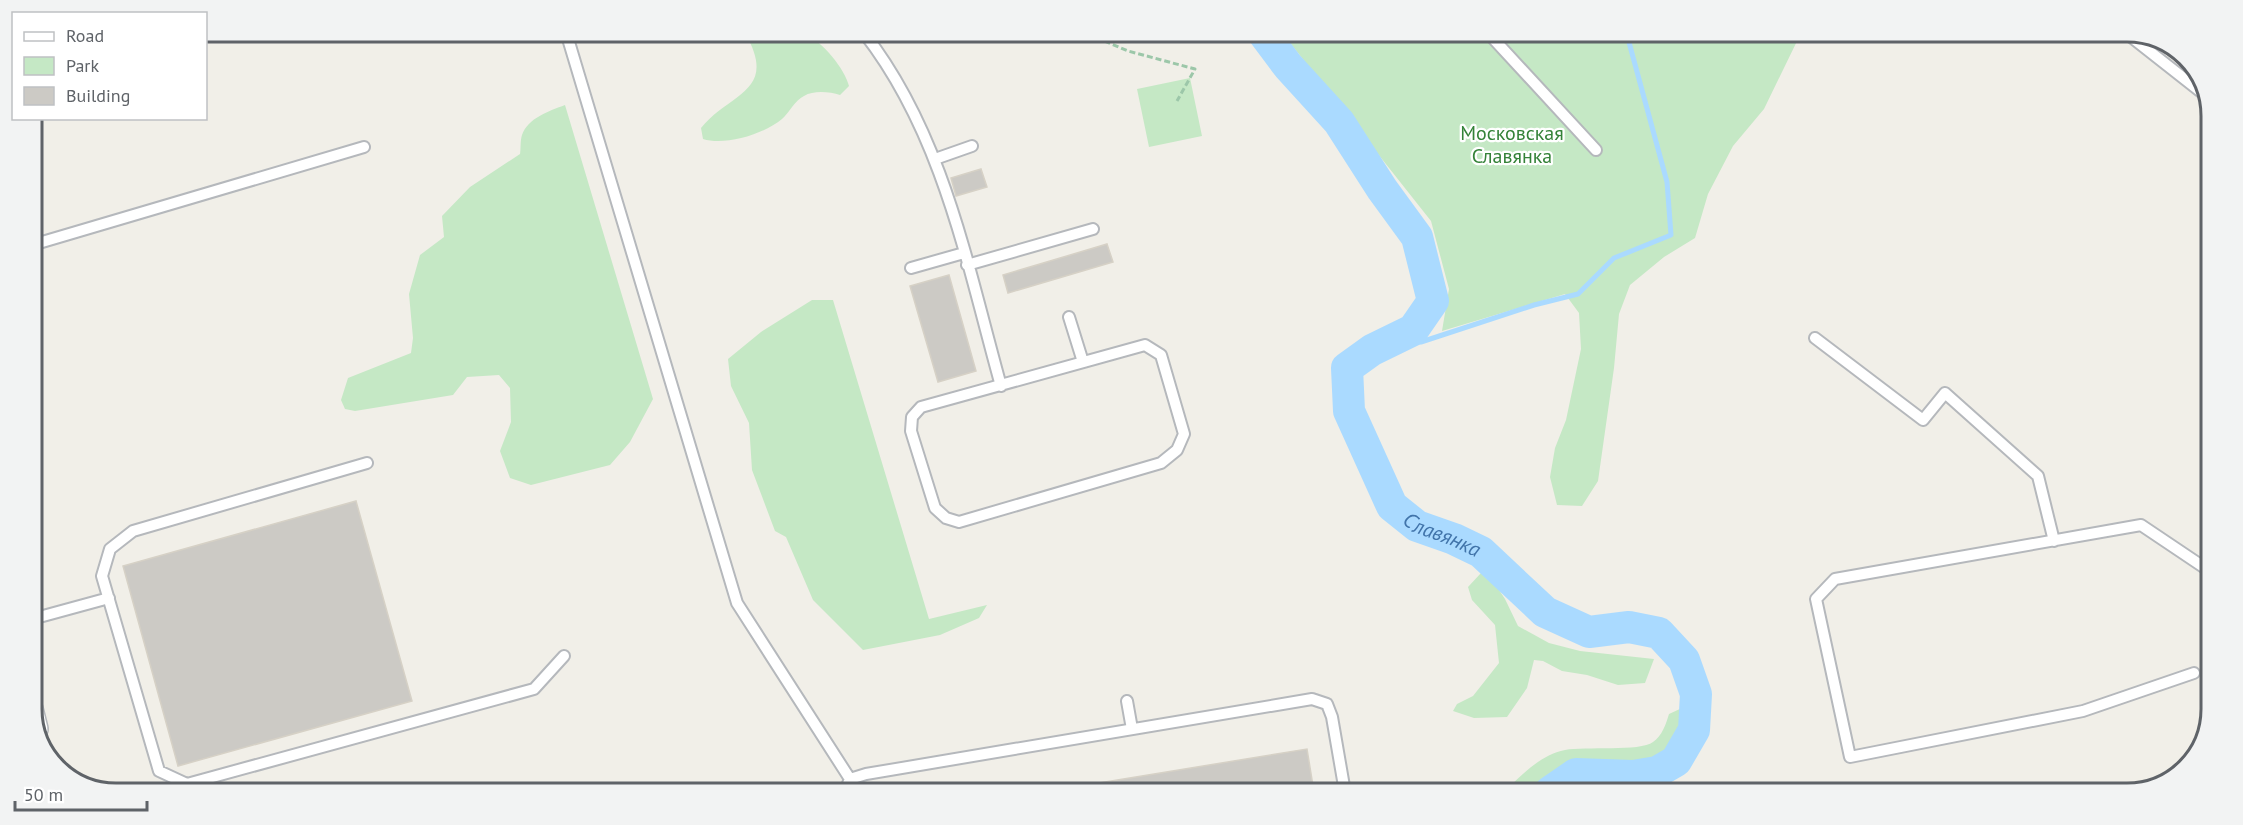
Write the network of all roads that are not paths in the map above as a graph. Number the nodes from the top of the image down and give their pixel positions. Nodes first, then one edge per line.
1 (569, 42) edge
2 (871, 42) edge
3 (1496, 42) edge
4 (2140, 43) edge
5 (2190, 78) edge
6 (972, 146) dead end
7 (364, 147) dead end
8 (1596, 150) dead end
9 (935, 159) junction
10 (1093, 229) dead end
11 (42, 242) edge
12 (964, 253) junction
13 (967, 265) junction
14 (911, 268) dead end
15 (1069, 317) dead end
16 (1815, 338) dead end
17 (1083, 362) junction
18 (1001, 386) junction
19 (367, 463) dead end
20 (2054, 540) junction
21 (2201, 565) edge
22 (109, 598) junction
23 (42, 616) edge
24 (564, 656) dead end
25 (2194, 673) dead end
26 (1127, 701) dead end
27 (1132, 729) junction
28 (850, 779) junction
29 (185, 783) edge
30 (191, 783) edge
31 (848, 783) edge
32 (1343, 783) edge

1 - 28 lane
2 - 9 lane
3 - 8 lane
4 - 5 lane
6 - 9 lane
7 - 11 lane
9 - 12 lane
10 - 13 lane
12 - 13 lane
12 - 14 lane
13 - 18 lane
15 - 17 lane
16 - 20 lane
17 - 18 lane
17 - 18 lane
19 - 22 lane
20 - 21 lane
20 - 25 lane
22 - 23 lane
22 - 29 lane
24 - 30 lane
26 - 27 lane
27 - 28 lane
27 - 32 lane
28 - 31 lane

